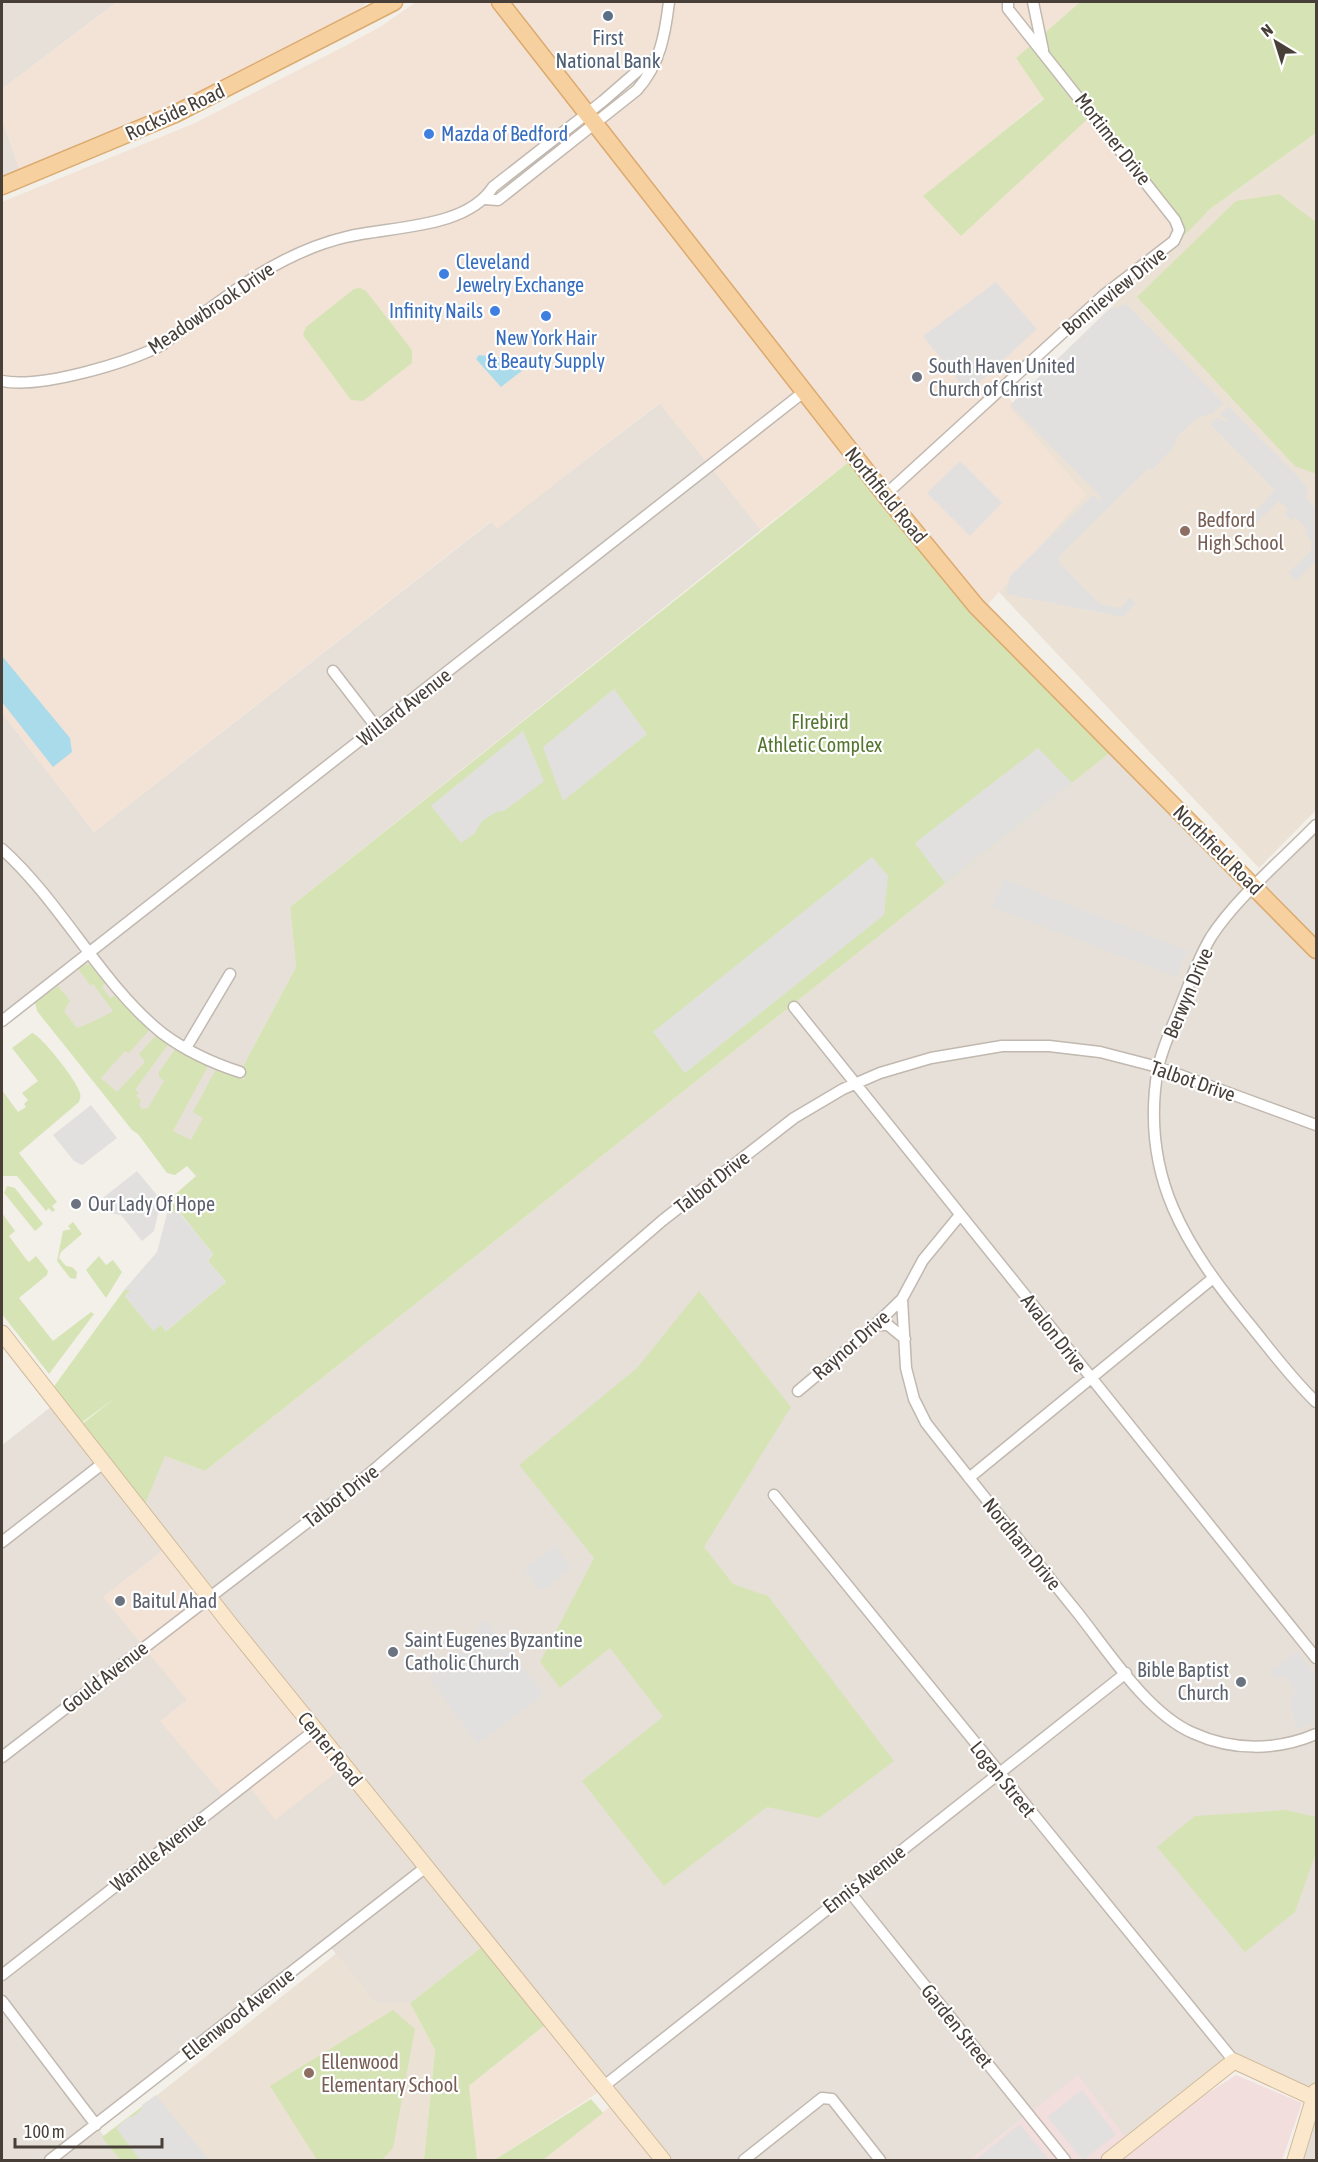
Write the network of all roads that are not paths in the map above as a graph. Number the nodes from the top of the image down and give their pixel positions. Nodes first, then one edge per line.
1 (367, 2) edge
2 (394, 2) edge
3 (500, 2) edge
4 (669, 2) edge
5 (1008, 2) edge
6 (1033, 2) edge
7 (342, 26) junction
8 (1043, 51) junction
9 (592, 119) junction
10 (2, 186) edge
11 (1179, 230) joint
12 (2, 381) edge
13 (805, 392) junction
14 (885, 495) junction
15 (333, 671) dead end
16 (377, 728) junction
17 (1317, 825) edge
18 (2, 849) edge
19 (1255, 887) junction
20 (1317, 950) edge
21 (91, 952) junction
22 (230, 974) dead end
23 (794, 1007) dead end
24 (2, 1021) edge
25 (186, 1048) junction
26 (1158, 1067) junction
27 (240, 1072) dead end
28 (854, 1084) junction
29 (1317, 1125) edge
30 (960, 1215) junction
31 (1212, 1279) junction
32 (902, 1299) junction
33 (876, 1325) junction
34 (2, 1333) edge
35 (905, 1339) junction
36 (1090, 1378) junction
37 (798, 1391) dead end
38 (1317, 1402) edge
39 (102, 1464) junction
40 (969, 1478) junction
41 (774, 1495) dead end
42 (2, 1542) edge
43 (208, 1597) junction
44 (1315, 1653) edge
45 (1126, 1673) junction
46 (315, 1730) junction
47 (1317, 1734) edge
48 (2, 1757) edge
49 (998, 1773) junction
50 (426, 1867) junction
51 (849, 1891) junction
52 (2, 1975) edge
53 (2, 2001) edge
54 (1234, 2061) junction
55 (604, 2086) junction
56 (1316, 2096) edge
57 (96, 2125) junction
58 (50, 2160) edge
59 (663, 2160) edge
60 (744, 2160) edge
61 (880, 2160) edge
62 (1065, 2160) edge
63 (1109, 2160) edge
64 (1295, 2160) edge

1 - 7 main road, Rockside Road
2 - 7 main road, Rockside Road
3 - 9 main road, Northfield Road
4 - 9 street, Meadowbrook Drive
5 - 8 street, Mortimer Drive
6 - 8 street, Mortimer Drive
7 - 10 main road, Rockside Road
8 - 11 street, Mortimer Drive
9 - 12 street, Meadowbrook Drive
9 - 13 main road, Northfield Road
11 - 14 street, Bonnieview Drive
13 - 14 main road, Northfield Road
13 - 16 street, Willard Avenue
14 - 19 main road, Northfield Road
15 - 16 street
16 - 21 street, Willard Avenue
17 - 19 street, Berwyn Drive
18 - 21 street
19 - 20 main road, Northfield Road
19 - 26 street, Berwyn Drive
21 - 24 street, Willard Avenue
21 - 25 street
22 - 25 street
23 - 28 street, Avalon Drive
25 - 27 street
26 - 28 street, Talbot Drive
26 - 29 street, Talbot Drive
26 - 31 street, Berwyn Drive
28 - 30 street, Avalon Drive
28 - 43 street, Talbot Drive
30 - 32 street
30 - 36 street, Avalon Drive
31 - 36 street
31 - 38 street, Berwyn Drive
32 - 33 street, Raynor Drive
32 - 35 street, Nordham Drive
33 - 35 street
33 - 37 street, Raynor Drive
34 - 39 main road, Center Road
35 - 40 street, Nordham Drive
36 - 40 street
36 - 44 street, Avalon Drive
39 - 42 street
39 - 43 main road, Center Road
40 - 45 street, Nordham Drive
41 - 49 street, Logan Street
43 - 46 main road, Center Road
43 - 48 street, Gould Avenue
45 - 47 street, Nordham Drive
45 - 49 street, Ennis Avenue
46 - 50 main road, Center Road
46 - 52 street, Wandle Avenue
49 - 51 street, Ennis Avenue
49 - 54 street, Logan Street
50 - 55 main road, Center Road
50 - 57 street, Ellenwood Avenue
51 - 55 street, Ennis Avenue
51 - 62 street, Garden Street
53 - 57 street
54 - 56 main road
54 - 63 main road
55 - 59 main road, Center Road
56 - 64 main road
57 - 58 street, Ellenwood Avenue
60 - 61 street

